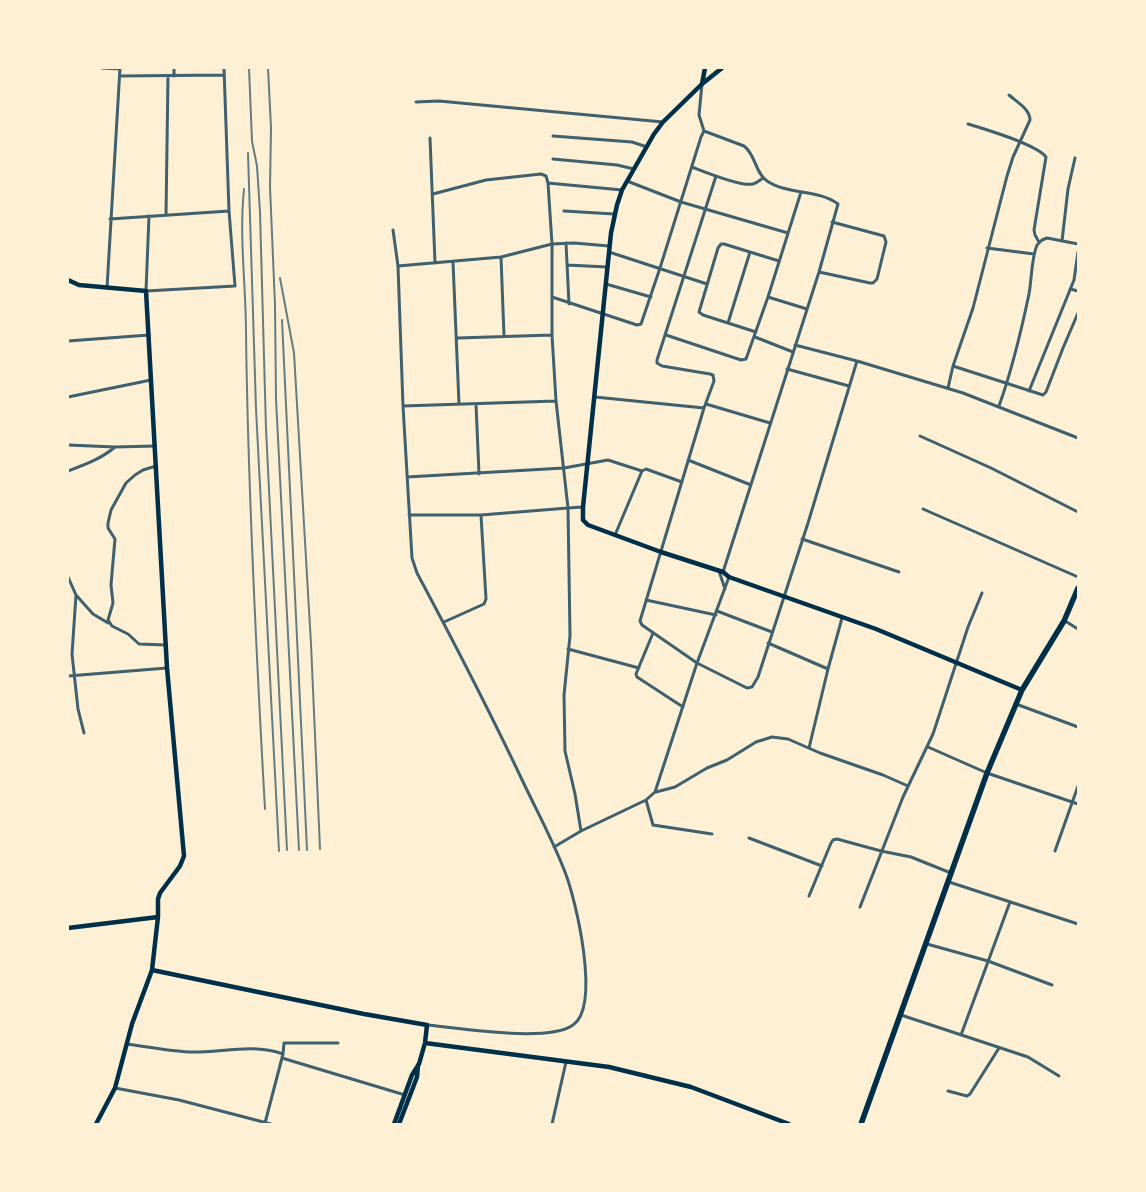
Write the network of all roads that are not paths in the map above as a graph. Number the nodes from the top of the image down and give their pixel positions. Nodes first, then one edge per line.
1 (102, 68) edge
2 (120, 68) edge
3 (174, 68) edge
4 (224, 68) edge
5 (705, 68) edge
6 (722, 68) edge
7 (224, 75) junction
8 (120, 76) junction
9 (168, 76) junction
10 (174, 76) junction
11 (702, 84) junction
12 (1009, 95) dead end
13 (416, 102) dead end
14 (664, 122) junction
15 (968, 124) dead end
16 (704, 131) junction
17 (552, 136) dead end
18 (430, 138) dead end
19 (1019, 143) junction
20 (647, 147) junction
21 (1075, 158) dead end
22 (553, 159) dead end
23 (692, 167) junction
24 (634, 169) junction
25 (716, 176) junction
26 (763, 178) junction
27 (627, 181) junction
28 (548, 183) junction
29 (622, 190) junction
30 (801, 192) junction
31 (433, 194) junction
32 (681, 202) junction
33 (705, 209) junction
34 (229, 211) junction
35 (564, 211) dead end
36 (614, 214) junction
37 (166, 215) junction
38 (149, 216) junction
39 (110, 219) junction
40 (832, 222) junction
41 (393, 230) dead end
42 (788, 232) junction
43 (1062, 241) junction
44 (1039, 242) junction
45 (566, 243) junction
46 (552, 244) junction
47 (1078, 244) edge
48 (609, 246) junction
49 (987, 248) junction
50 (609, 252) junction
51 (750, 252) junction
52 (1078, 252) edge
53 (1034, 254) junction
54 (501, 257) junction
55 (779, 261) junction
56 (453, 262) junction
57 (435, 263) junction
58 (567, 265) junction
59 (398, 266) junction
60 (607, 266) junction
61 (660, 268) junction
62 (819, 272) junction
63 (684, 276) junction
64 (68, 280) edge
65 (606, 284) junction
66 (707, 284) junction
67 (107, 288) junction
68 (1070, 288) junction
69 (146, 291) junction
70 (1078, 292) edge
71 (552, 297) junction
72 (651, 297) junction
73 (768, 297) junction
74 (569, 304) junction
75 (807, 309) junction
76 (1078, 313) edge
77 (602, 314) junction
78 (728, 323) junction
79 (756, 332) junction
80 (149, 335) junction
81 (552, 335) junction
82 (666, 335) junction
83 (504, 336) junction
84 (755, 337) junction
85 (458, 338) junction
86 (68, 341) edge
87 (795, 345) junction
88 (792, 352) junction
89 (857, 361) junction
90 (953, 366) junction
91 (787, 370) junction
92 (151, 380) junction
93 (1007, 383) junction
94 (849, 386) junction
95 (948, 388) junction
96 (1029, 391) junction
97 (68, 397) edge
98 (595, 397) junction
99 (556, 401) junction
100 (459, 404) junction
101 (476, 404) junction
102 (706, 404) junction
103 (403, 406) junction
104 (998, 406) junction
105 (704, 408) junction
106 (770, 423) junction
107 (920, 436) dead end
108 (1078, 438) edge
109 (68, 445) edge
110 (155, 446) junction
111 (115, 447) junction
112 (688, 460) junction
113 (587, 464) junction
114 (156, 466) junction
115 (564, 468) junction
116 (68, 471) edge
117 (642, 471) junction
118 (479, 474) junction
119 (407, 477) junction
120 (682, 482) junction
121 (751, 484) junction
122 (582, 506) junction
123 (568, 508) junction
124 (923, 509) dead end
125 (1078, 512) edge
126 (481, 515) junction
127 (409, 516) junction
128 (615, 535) junction
129 (802, 539) junction
130 (661, 552) junction
131 (721, 571) junction
132 (899, 572) dead end
133 (68, 577) edge
134 (729, 577) junction
135 (1078, 577) edge
136 (70, 585) edge
137 (1078, 588) edge
138 (725, 589) junction
139 (982, 593) dead end
140 (76, 595) junction
141 (783, 596) junction
142 (646, 600) junction
143 (716, 613) junction
144 (842, 618) junction
145 (1064, 620) junction
146 (444, 622) junction
147 (109, 624) junction
148 (1078, 629) edge
149 (772, 632) junction
150 (653, 633) junction
151 (768, 643) junction
152 (166, 645) junction
153 (568, 650) junction
154 (697, 663) junction
155 (956, 663) junction
156 (167, 668) junction
157 (639, 668) junction
158 (828, 669) junction
159 (74, 675) junction
160 (68, 676) edge
161 (1022, 690) junction
162 (1016, 704) junction
163 (683, 707) junction
164 (1078, 727) edge
165 (84, 733) dead end
166 (928, 747) junction
167 (809, 748) junction
168 (987, 773) junction
169 (908, 786) junction
170 (1078, 786) edge
171 (655, 792) junction
172 (646, 800) junction
173 (1073, 801) junction
174 (1078, 804) edge
175 (582, 832) junction
176 (712, 834) dead end
177 (749, 838) dead end
178 (554, 847) junction
179 (881, 851) junction
180 (1055, 851) dead end
181 (822, 866) junction
182 (951, 873) junction
183 (948, 882) junction
184 (810, 896) dead end
185 (1010, 902) junction
186 (860, 907) dead end
187 (158, 917) junction
188 (1078, 924) edge
189 (68, 928) edge
190 (926, 944) junction
191 (988, 961) junction
192 (152, 970) junction
193 (1052, 985) dead end
194 (900, 1015) junction
195 (427, 1025) junction
196 (961, 1035) junction
197 (425, 1043) junction
198 (127, 1044) junction
199 (338, 1044) dead end
200 (999, 1048) junction
201 (282, 1056) junction
202 (566, 1061) junction
203 (419, 1064) junction
204 (1059, 1076) dead end
205 (115, 1088) junction
206 (948, 1091) dead end
207 (405, 1095) junction
208 (266, 1123) junction
209 (96, 1124) edge
210 (271, 1124) edge
211 (394, 1124) edge
212 (399, 1124) edge
213 (552, 1124) edge
214 (789, 1124) edge
215 (861, 1124) edge

1 - 2 street
2 - 8 street
3 - 10 street
4 - 7 street
5 - 11 main road
6 - 11 main road
7 - 10 street
7 - 34 street
8 - 9 street
8 - 39 street
9 - 10 street
9 - 37 street
11 - 14 main road
11 - 16 street
12 - 19 street
13 - 14 street
14 - 20 main road
15 - 19 street
16 - 23 street
16 - 26 street
17 - 20 street
18 - 31 street
19 - 44 street
19 - 49 street
20 - 24 main road
21 - 43 street
22 - 24 street
23 - 25 street
23 - 32 street
24 - 27 main road
25 - 26 street
25 - 33 street
26 - 30 street
27 - 29 main road
27 - 32 street
28 - 29 street
28 - 31 street
28 - 46 street
29 - 36 main road
30 - 40 street
30 - 42 street
31 - 57 street
32 - 33 street
32 - 61 street
33 - 42 street
33 - 63 street
34 - 37 street
34 - 69 street
35 - 36 street
36 - 48 main road
37 - 38 street
38 - 39 street
38 - 69 street
39 - 67 street
40 - 62 street
40 - 62 street
41 - 59 street
42 - 55 street
43 - 44 street
43 - 47 street
44 - 53 street
45 - 46 street
45 - 48 street
45 - 58 street
46 - 54 street
46 - 71 street
48 - 50 main road
49 - 53 street
49 - 90 street
50 - 60 main road
50 - 61 street
51 - 55 street
51 - 66 street
51 - 78 street
52 - 68 street
53 - 93 street
54 - 56 street
54 - 83 street
55 - 73 street
56 - 57 street
56 - 85 street
57 - 59 street
58 - 60 street
58 - 74 street
59 - 103 street
60 - 65 main road
61 - 63 street
61 - 72 street
62 - 75 street
63 - 66 street
63 - 82 street
64 - 67 main road
65 - 72 street
65 - 77 main road
66 - 78 street
67 - 69 main road
68 - 70 street
68 - 96 street
69 - 80 main road
71 - 74 street
71 - 81 street
72 - 77 street
73 - 75 street
73 - 79 street
74 - 77 street
75 - 87 street
76 - 96 street
77 - 98 main road
78 - 79 street
79 - 84 street
80 - 86 street
80 - 92 main road
81 - 83 street
81 - 99 street
82 - 84 street
82 - 102 street
83 - 85 street
84 - 88 street
85 - 100 street
87 - 88 street
87 - 89 street
88 - 91 street
89 - 94 street
89 - 95 street
90 - 93 street
90 - 95 street
91 - 94 street
91 - 106 street
92 - 97 street
92 - 110 main road
93 - 96 street
93 - 104 street
94 - 129 street
95 - 104 street
98 - 105 street
98 - 113 main road
99 - 101 street
99 - 115 street
100 - 101 street
100 - 103 street
101 - 118 street
102 - 105 street
102 - 106 street
103 - 119 street
104 - 108 street
105 - 112 street
106 - 121 street
107 - 125 street
109 - 111 street
110 - 111 street
110 - 114 main road
111 - 116 street
112 - 120 street
112 - 121 street
113 - 115 street
113 - 117 street
113 - 122 main road
114 - 147 street
114 - 152 main road
115 - 118 street
115 - 123 street
117 - 120 street
117 - 128 street
118 - 119 street
119 - 127 street
120 - 130 street
121 - 131 street
122 - 123 street
122 - 128 main road
123 - 126 street
123 - 153 street
124 - 135 street
126 - 127 street
126 - 146 street
127 - 146 street
128 - 130 main road
129 - 132 street
129 - 141 street
130 - 131 main road
130 - 142 street
131 - 134 main road
131 - 138 street
133 - 136 street
134 - 138 street
134 - 141 main road
136 - 140 street
137 - 145 highway
138 - 143 street
139 - 155 street
140 - 147 street
140 - 159 street
141 - 144 main road
141 - 149 street
142 - 143 street
142 - 150 street
143 - 149 street
143 - 154 street
144 - 155 main road
144 - 158 street
145 - 148 street
145 - 161 highway
146 - 178 street
147 - 152 street
149 - 151 street
150 - 154 street
150 - 157 street
151 - 154 street
151 - 158 street
152 - 156 main road
153 - 157 street
153 - 175 street
154 - 163 street
155 - 161 main road
155 - 166 street
156 - 159 street
156 - 187 main road
157 - 163 street
158 - 167 street
159 - 160 street
159 - 165 street
161 - 162 highway
162 - 164 street
162 - 168 highway
163 - 171 street
166 - 168 street
166 - 169 street
167 - 169 street
167 - 171 street
168 - 173 street
168 - 182 highway
169 - 179 street
170 - 173 street
171 - 172 street
172 - 175 street
172 - 176 street
173 - 174 street
173 - 180 street
175 - 178 street
177 - 181 street
178 - 195 street
179 - 181 street
179 - 182 street
179 - 186 street
181 - 184 street
182 - 183 highway
183 - 185 street
183 - 190 highway
185 - 188 street
185 - 191 street
187 - 189 main road
187 - 192 main road
190 - 191 street
190 - 194 highway
191 - 193 street
191 - 196 street
192 - 195 main road
192 - 198 main road
194 - 196 street
194 - 215 highway
195 - 197 main road
196 - 200 street
197 - 202 main road
197 - 203 main road
198 - 201 street
198 - 205 main road
199 - 201 street
200 - 204 street
200 - 206 street
201 - 207 street
201 - 208 street
202 - 213 street
202 - 214 main road
203 - 207 main road
203 - 212 main road
205 - 208 street
205 - 209 main road
207 - 211 main road
208 - 210 street

